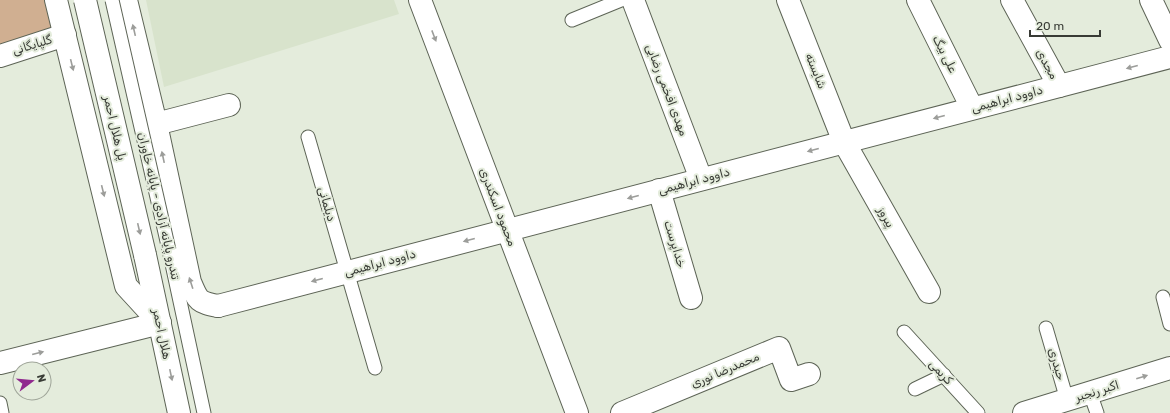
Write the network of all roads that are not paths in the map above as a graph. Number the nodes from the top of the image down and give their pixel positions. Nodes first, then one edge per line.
1 (56, 0) edge
2 (85, 0) edge
3 (112, 0) edge
4 (126, 0) edge
5 (420, 0) edge
6 (621, 0) edge
7 (633, 0) edge
8 (788, 0) edge
9 (918, 0) edge
10 (1012, 0) edge
11 (1151, 0) edge
12 (572, 20) dead end
13 (64, 35) junction
14 (1170, 40) edge
15 (0, 56) edge
16 (1170, 57) edge
17 (1059, 86) junction
18 (229, 105) dead end
19 (972, 108) junction
20 (156, 124) junction
21 (308, 137) dead end
22 (844, 142) junction
23 (701, 179) junction
24 (659, 190) junction
25 (507, 230) junction
26 (145, 255) joint
27 (346, 272) junction
28 (929, 292) dead end
29 (1163, 297) dead end
30 (691, 298) dead end
31 (160, 323) junction
32 (1170, 324) edge
33 (1046, 328) dead end
34 (904, 332) dead end
35 (0, 362) edge
36 (375, 368) dead end
37 (1170, 368) edge
38 (809, 374) dead end
39 (944, 375) junction
40 (915, 389) dead end
41 (1067, 400) junction
42 (1094, 403) edge
43 (0, 404) edge
44 (2, 413) edge
45 (179, 413) edge
46 (204, 413) edge
47 (577, 413) edge
48 (622, 413) edge
49 (978, 413) edge
50 (1024, 413) edge

1 - 13 street
2 -> 26 street, پل هلال احمر, bridge
3 - 46 lane, تندرو پایانه آزادی - پایانه خاوران, bridge
20 -> 4 street
5 -> 25 street, محمود اسکندری
6 - 12 lane
7 - 23 street, مهدی افخمی رضایی
8 - 22 street, شایسته
9 - 19 street, علی بیگ
10 - 17 street, مجدی
11 - 14 street
13 - 15 street, گلپایگانی
13 -> 31 street
16 -> 17 street, داوود ابراهیمی
17 - 19 street, داوود ابراهیمی
18 - 20 street
19 -> 22 street, داوود ابراهیمی
27 -> 20 street, داوود ابراهیمی
21 - 27 lane, دیلمانی
22 -> 23 street, داوود ابراهیمی
22 - 28 street, پیروز
23 - 24 street, داوود ابراهیمی
24 -> 25 street, داوود ابراهیمی
24 - 30 street, خداپرست
25 -> 27 street, داوود ابراهیمی
25 - 47 street, محمود اسکندری
26 - 31 street, هلال احمر
27 - 36 lane, دیلمانی
29 - 32 lane
35 -> 31 street
31 -> 45 street, هلال احمر
33 - 41 lane, حیدری
34 - 39 lane, کریمی
42 -> 37 street, اکبر رنجبر
38 - 48 street, محمدرضا نوری
39 - 40 lane
39 - 49 lane, کریمی
41 - 42 street, اکبر رنجبر
41 - 50 street, اکبر رنجبر
43 - 44 lane

